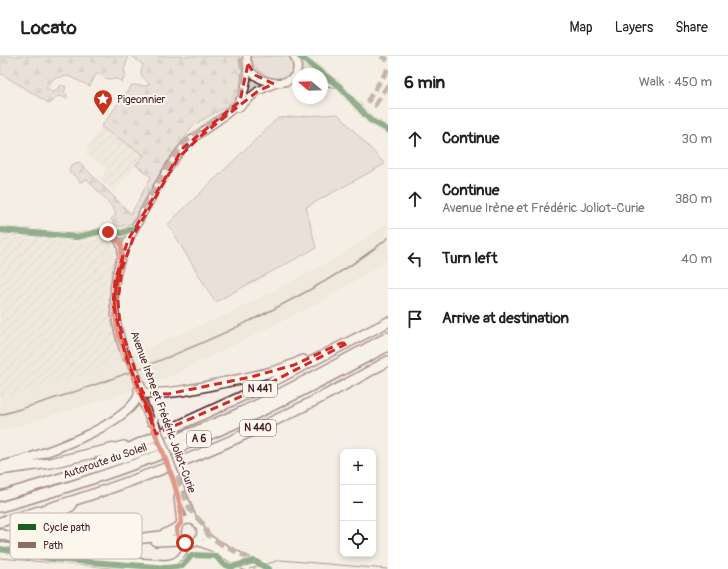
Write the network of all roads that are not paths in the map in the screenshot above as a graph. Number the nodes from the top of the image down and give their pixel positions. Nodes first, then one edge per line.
1 (294, 56) edge
2 (299, 56) edge
3 (246, 59) edge
4 (290, 80) joint
5 (328, 83) edge
6 (274, 84) junction
7 (339, 86) junction
8 (388, 130) edge
9 (134, 228) junction
10 (0, 230) edge
11 (108, 232) junction
12 (122, 256) junction
13 (388, 322) edge
14 (388, 337) edge
15 (348, 343) junction
16 (388, 346) edge
17 (127, 356) junction
18 (388, 361) edge
19 (388, 365) edge
20 (372, 370) junction
21 (141, 391) junction
22 (169, 430) junction
23 (0, 466) edge
24 (0, 470) edge
25 (67, 477) junction
26 (175, 479) junction
27 (108, 490) junction
28 (0, 496) edge
29 (0, 507) edge
30 (30, 513) edge
31 (59, 513) edge
32 (10, 519) edge
33 (193, 520) junction
34 (0, 522) edge
35 (179, 525) junction
36 (201, 533) junction
37 (0, 534) edge
38 (10, 537) edge
39 (142, 538) edge
40 (197, 541) junction
41 (184, 542) junction
42 (142, 543) edge
43 (0, 545) edge
44 (10, 547) edge
45 (105, 559) edge
46 (250, 569) edge
47 (262, 569) edge

1 - 4 main road
2 - 7 street
3 - 6 main road
3 - 9 main road, Avenue Irène et Frédéric Joliot-Curie
4 - 6 main road, Avenue Irène et Frédéric Joliot-Curie
5 - 7 street
6 - 17 main road, Avenue Irène et Frédéric Joliot-Curie
7 - 8 street
9 - 11 street
9 - 12 main road, Avenue Irène et Frédéric Joliot-Curie
10 - 11 street
11 - 12 street
12 - 17 main road, Avenue Irène et Frédéric Joliot-Curie
13 - 15 highway, N 441
14 - 25 highway, Autoroute du Soleil / A 6
15 - 21 highway
15 - 22 highway, N 441
16 - 29 highway, Autoroute du Soleil / A 6
17 - 21 main road, Avenue Irène et Frédéric Joliot-Curie, bridge
18 - 20 highway, N 440
19 - 20 highway
20 - 27 highway, N 440
21 - 23 main road
21 - 26 main road, Avenue Irène et Frédéric Joliot-Curie, bridge
22 - 24 highway
22 - 25 highway, N 441
25 - 28 highway, Autoroute du Soleil / A 6
26 - 33 main road, Avenue Irène et Frédéric Joliot-Curie
26 - 35 main road, Avenue Irène et Frédéric Joliot-Curie
27 - 30 highway, N 440
27 - 31 highway
32 - 34 highway, N 440
33 - 35 main road
33 - 36 main road
35 - 39 highway
35 - 41 main road
36 - 40 main road
36 - 47 main road
37 - 38 highway
40 - 41 main road
40 - 46 main road
41 - 42 highway
41 - 45 street
43 - 44 street

